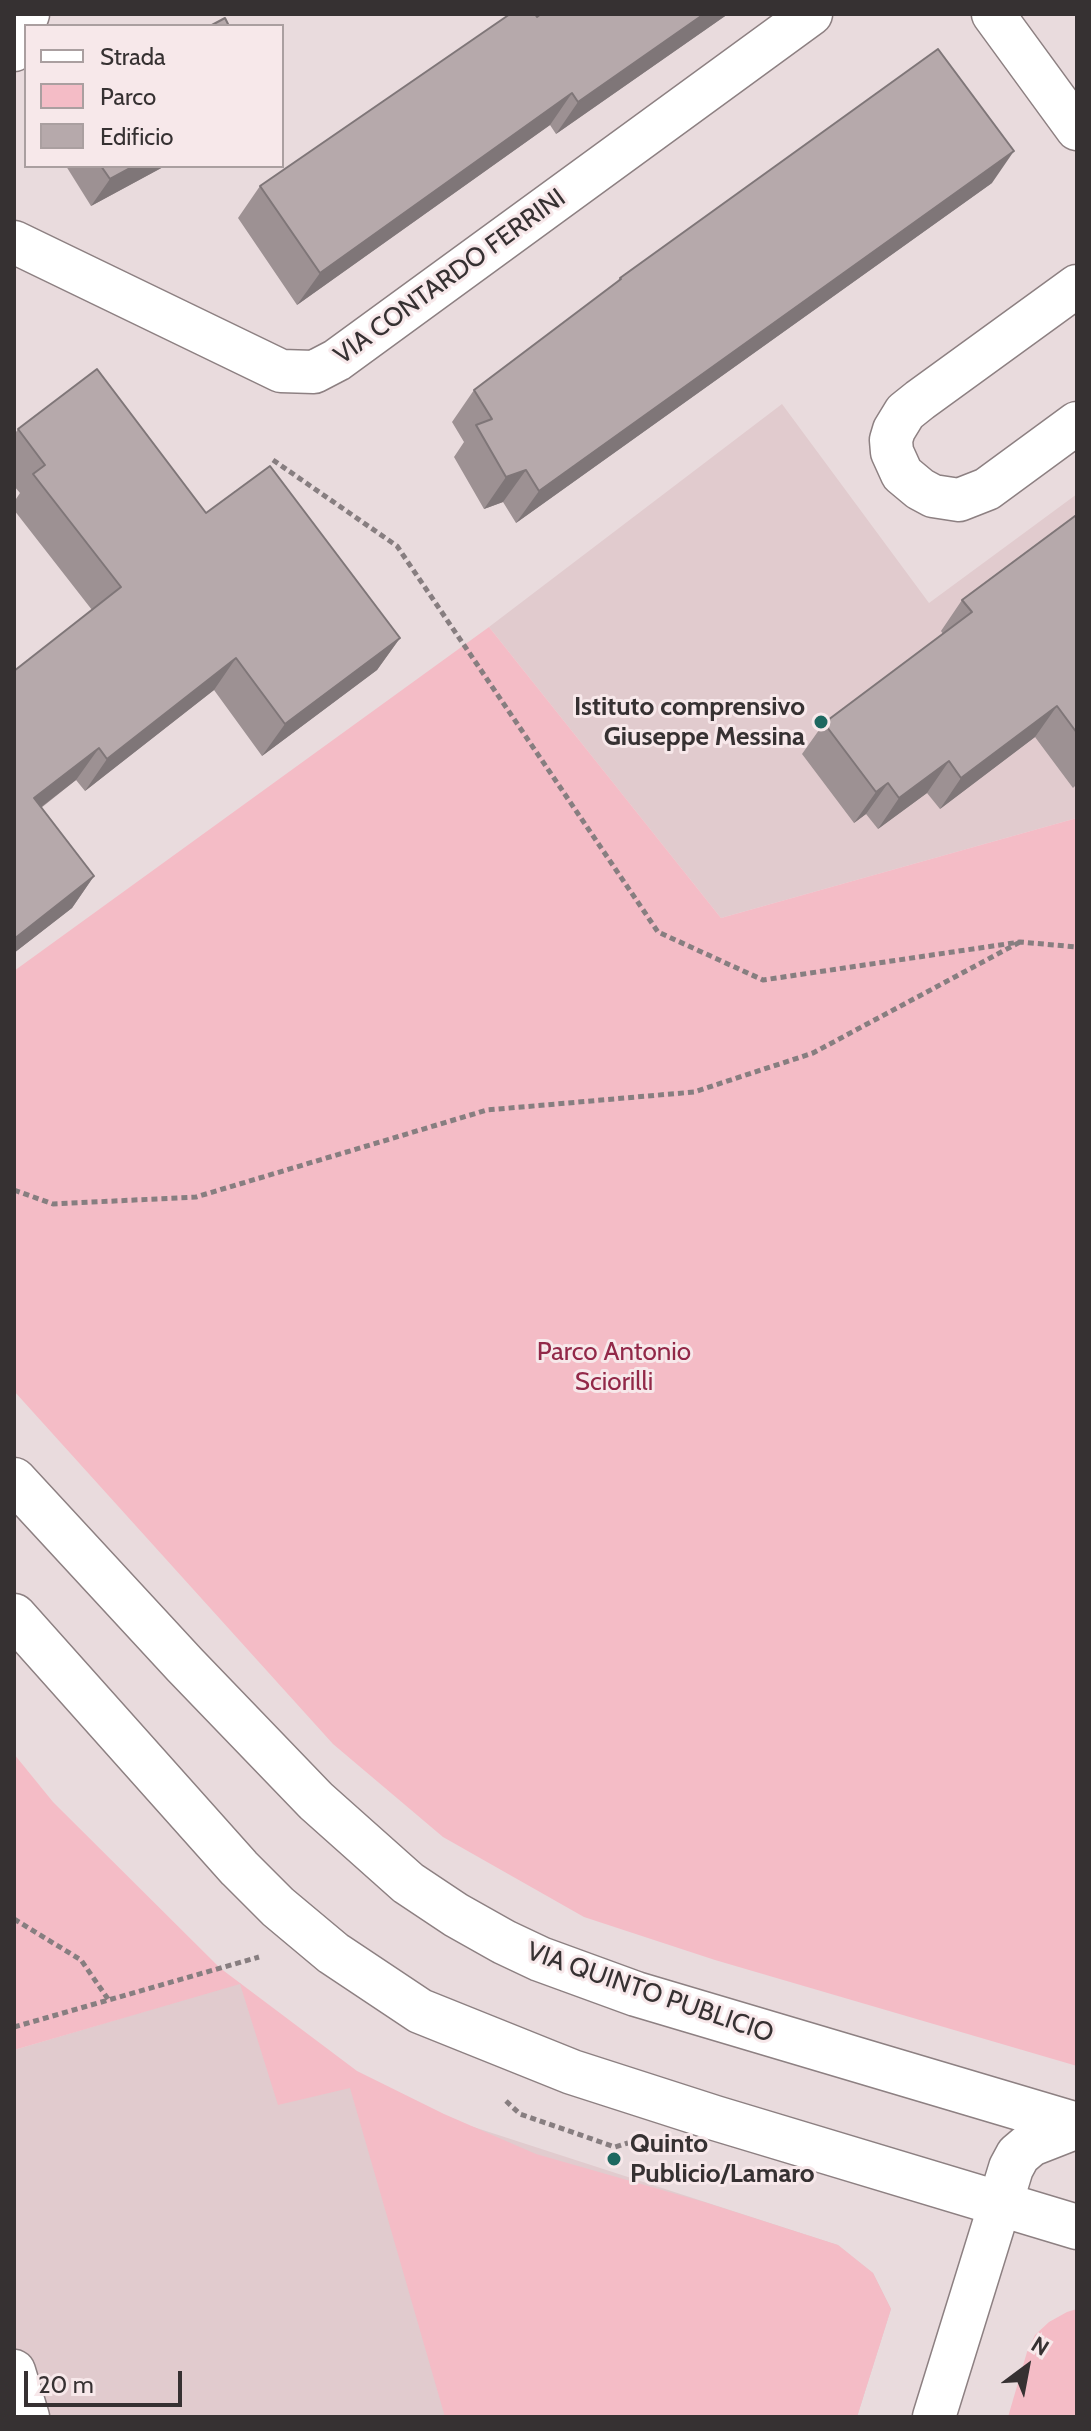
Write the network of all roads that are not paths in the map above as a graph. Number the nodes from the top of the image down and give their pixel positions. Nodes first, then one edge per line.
1 (811, 14) edge
2 (993, 14) edge
3 (24, 24) edge
4 (14, 50) edge
5 (1077, 129) edge
6 (14, 242) edge
7 (1077, 286) edge
8 (1077, 423) edge
9 (14, 1480) edge
10 (14, 1616) edge
11 (1077, 2125) edge
12 (1000, 2204) junction
13 (1077, 2227) edge
14 (14, 2371) edge
15 (28, 2417) edge
16 (934, 2417) edge

1 - 6 street, VIA CONTARDO FERRINI
2 - 5 street
3 - 4 street
7 - 8 street
9 - 11 street, VIA QUINTO PUBLICIO
10 - 12 street
11 - 12 street
12 - 13 street
12 - 16 street
14 - 15 street

